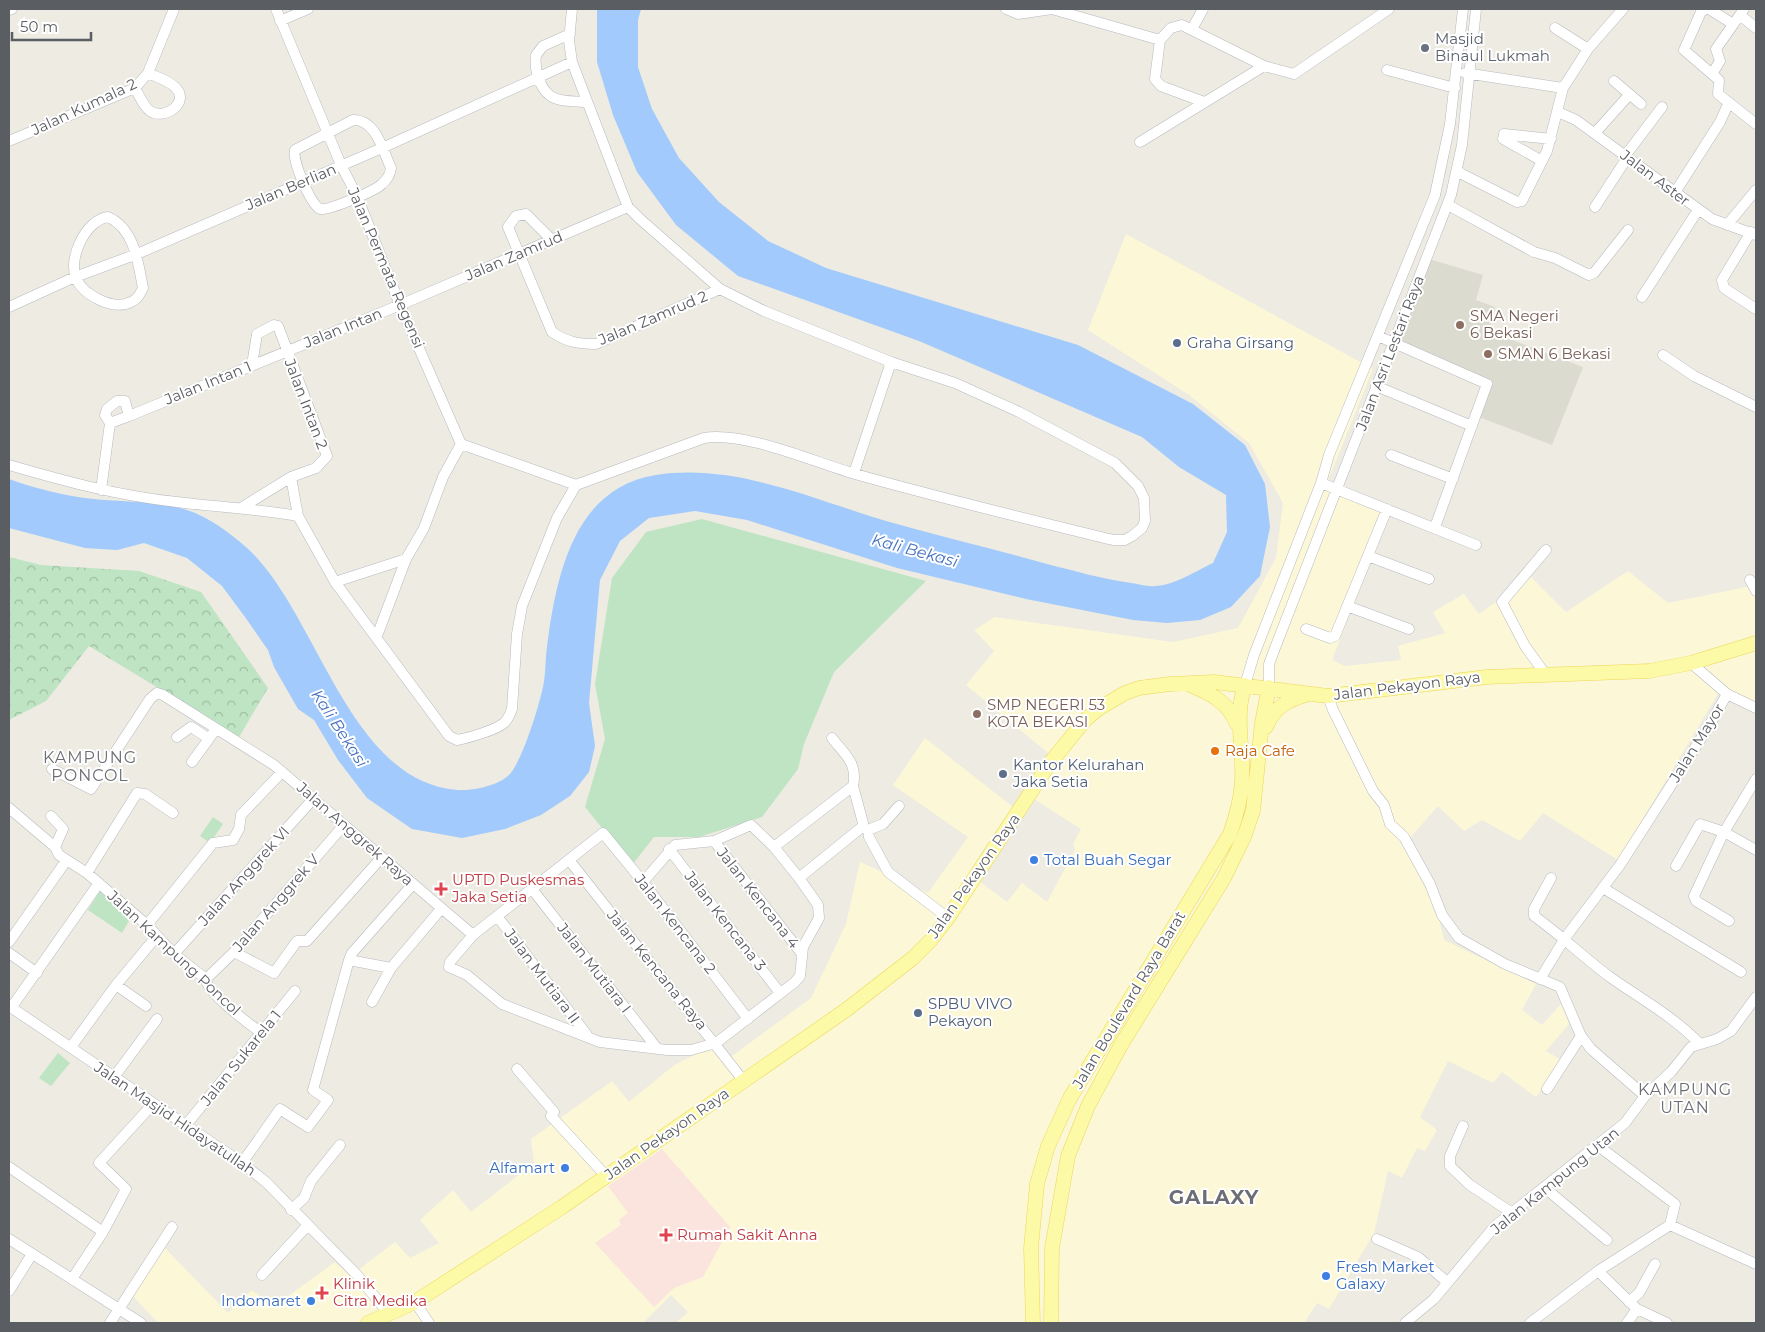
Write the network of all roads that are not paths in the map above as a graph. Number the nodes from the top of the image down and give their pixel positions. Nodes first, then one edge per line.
1 (174, 9) edge
2 (276, 9) edge
3 (308, 9) edge
4 (572, 9) edge
5 (1006, 9) edge
6 (1202, 9) edge
7 (1388, 9) edge
8 (1463, 9) edge
9 (1476, 9) edge
10 (1624, 9) edge
11 (1708, 9) edge
12 (1742, 12) edge
13 (280, 21) junction
14 (1733, 24) junction
15 (1756, 27) edge
16 (1555, 28) dead end
17 (1192, 29) junction
18 (570, 34) junction
19 (1160, 40) junction
20 (1588, 49) junction
21 (572, 62) junction
22 (1264, 66) junction
23 (1387, 70) dead end
24 (1457, 72) junction
25 (148, 73) junction
26 (1471, 73) junction
27 (1712, 74) junction
28 (538, 78) junction
29 (1614, 81) dead end
30 (135, 88) junction
31 (1455, 88) junction
32 (1563, 88) junction
33 (1629, 94) junction
34 (585, 102) junction
35 (1204, 102) junction
36 (1729, 102) junction
37 (1641, 104) dead end
38 (1662, 107) dead end
39 (1558, 112) junction
40 (1450, 124) junction
41 (1756, 124) edge
42 (1465, 126) junction
43 (329, 133) junction
44 (1595, 133) junction
45 (1551, 138) junction
46 (9, 141) edge
47 (1140, 142) dead end
48 (382, 148) junction
49 (1626, 157) junction
50 (1542, 161) junction
51 (341, 165) junction
52 (1458, 172) junction
53 (304, 182) junction
54 (1756, 190) edge
55 (1674, 194) junction
56 (357, 196) junction
57 (1448, 205) junction
58 (628, 207) junction
59 (1595, 207) dead end
60 (1698, 210) junction
61 (1726, 226) junction
62 (1628, 230) dead end
63 (1754, 234) edge
64 (552, 240) junction
65 (137, 254) junction
66 (519, 254) junction
67 (75, 276) junction
68 (1403, 276) junction
69 (1418, 282) junction
70 (720, 290) junction
71 (1642, 297) dead end
72 (400, 305) junction
73 (9, 307) edge
74 (1756, 309) edge
75 (1378, 336) junction
76 (1393, 343) junction
77 (286, 351) junction
78 (1663, 355) dead end
79 (891, 362) junction
80 (252, 365) junction
81 (1376, 386) junction
82 (1756, 407) edge
83 (130, 416) junction
84 (110, 423) junction
85 (1472, 426) junction
86 (461, 444) junction
87 (1391, 455) dead end
88 (9, 466) edge
89 (854, 473) junction
90 (292, 477) junction
91 (1453, 479) junction
92 (1321, 483) junction
93 (576, 486) junction
94 (101, 490) junction
95 (1336, 490) junction
96 (242, 508) junction
97 (1387, 510) junction
98 (298, 516) junction
99 (1434, 528) junction
100 (1476, 545) dead end
101 (1546, 550) dead end
102 (1368, 556) junction
103 (406, 559) junction
104 (1284, 579) junction
105 (1429, 579) dead end
106 (1750, 580) dead end
107 (335, 582) junction
108 (1300, 587) junction
109 (1756, 591) edge
110 (1347, 606) junction
111 (1408, 628) dead end
112 (1306, 629) dead end
113 (377, 636) junction
114 (1260, 643) junction
115 (1756, 643) edge
116 (1274, 648) junction
117 (1691, 663) junction
118 (1546, 675) junction
119 (1188, 684) junction
120 (1246, 685) junction
121 (1269, 687) junction
122 (1311, 693) junction
123 (1727, 694) junction
124 (1328, 696) junction
125 (1756, 708) edge
126 (196, 716) junction
127 (1262, 722) junction
128 (191, 727) junction
129 (216, 728) junction
130 (1240, 728) junction
131 (177, 737) dead end
132 (208, 738) junction
133 (832, 738) dead end
134 (1261, 738) junction
135 (192, 762) dead end
136 (52, 769) dead end
137 (281, 773) junction
138 (1756, 779) edge
139 (853, 786) junction
140 (314, 798) junction
141 (898, 806) dead end
142 (9, 808) edge
143 (173, 814) dead end
144 (51, 816) dead end
145 (344, 825) junction
146 (1724, 832) junction
147 (714, 841) junction
148 (55, 847) junction
149 (774, 847) junction
150 (669, 849) junction
151 (1756, 850) edge
152 (382, 857) junction
153 (569, 860) junction
154 (66, 861) junction
155 (1676, 866) dead end
156 (1210, 869) junction
157 (87, 873) junction
158 (800, 878) junction
159 (1224, 878) junction
160 (1551, 878) dead end
161 (643, 882) junction
162 (99, 883) junction
163 (413, 884) junction
164 (1603, 888) junction
165 (532, 889) junction
166 (441, 909) junction
167 (497, 916) junction
168 (948, 918) junction
169 (1728, 921) dead end
170 (146, 925) junction
171 (473, 935) junction
172 (156, 938) junction
173 (1564, 938) junction
174 (9, 942) edge
175 (234, 952) junction
176 (9, 953) edge
177 (174, 954) junction
178 (802, 954) junction
179 (349, 958) junction
180 (390, 968) junction
181 (1742, 972) dead end
182 (37, 973) junction
183 (206, 979) junction
184 (1540, 979) junction
185 (116, 984) junction
186 (294, 991) dead end
187 (780, 993) junction
188 (1756, 997) edge
189 (372, 1002) dead end
190 (146, 1006) dead end
191 (10, 1007) edge
192 (157, 1019) dead end
193 (748, 1019) junction
194 (262, 1033) junction
195 (588, 1036) junction
196 (1581, 1036) junction
197 (716, 1043) junction
198 (1700, 1044) junction
199 (71, 1048) junction
200 (656, 1048) junction
201 (517, 1069) dead end
202 (114, 1077) junction
203 (744, 1080) junction
204 (1547, 1088) dead end
205 (1645, 1096) junction
206 (153, 1104) junction
207 (186, 1124) junction
208 (1462, 1126) dead end
209 (340, 1145) dead end
210 (1597, 1145) junction
211 (242, 1163) junction
212 (9, 1167) edge
213 (607, 1177) junction
214 (1545, 1188) junction
215 (292, 1210) junction
216 (1512, 1213) junction
217 (1670, 1225) junction
218 (307, 1226) junction
219 (172, 1227) dead end
220 (103, 1232) junction
221 (9, 1239) edge
222 (1377, 1239) dead end
223 (1607, 1240) dead end
224 (32, 1254) junction
225 (1655, 1264) dead end
226 (1756, 1264) edge
227 (1598, 1271) junction
228 (262, 1275) dead end
229 (72, 1279) junction
230 (1447, 1282) junction
231 (9, 1291) edge
232 (415, 1302) junction
233 (1633, 1306) junction
234 (120, 1309) junction
235 (388, 1314) junction
236 (110, 1323) edge
237 (141, 1323) edge
238 (368, 1323) edge
239 (429, 1323) edge
240 (1033, 1323) edge
241 (1051, 1323) edge
242 (1404, 1323) edge
243 (1530, 1323) edge
244 (1627, 1323) edge
245 (1667, 1323) edge

1 - 25 street, Jalan Kumala 2
2 - 13 street, Jalan Permata Regensi
3 - 13 street
4 - 18 street
5 - 19 street
6 - 17 street
7 - 22 street
8 - 24 street, Jalan Asri Lestari Raya
9 - 26 street, Jalan Asri Lestari Raya
10 - 20 street
11 - 14 street
11 - 27 street
12 - 14 street
12 - 15 street
13 - 43 street, Jalan Permata Regensi
14 - 27 street
16 - 20 street
17 - 19 street
17 - 22 street
18 - 21 street
18 - 28 street
19 - 35 street
20 - 32 street
21 - 28 street, Jalan Berlian
21 - 34 street
22 - 35 street
23 - 31 street
24 - 26 street
24 - 31 street, Jalan Asri Lestari Raya
25 - 30 street, Jalan Kumala 2
25 - 30 street
26 - 32 street
26 - 42 street, Jalan Asri Lestari Raya
27 - 36 street
28 - 34 street
28 - 48 street, Jalan Berlian
29 - 33 street
30 - 46 street, Jalan Kumala 2
31 - 40 street, Jalan Asri Lestari Raya
32 - 39 street
33 - 37 street
33 - 44 street
34 - 58 street
35 - 47 street
36 - 41 street
36 - 55 street
38 - 49 street
39 - 44 street, Jalan Aster
39 - 45 street
40 - 42 street
40 - 68 street, Jalan Asri Lestari Raya
42 - 52 street, Jalan Asri Lestari Raya
43 - 48 street
43 - 51 street, Jalan Permata Regensi
43 - 53 street
44 - 49 street, Jalan Aster
45 - 50 street
45 - 50 street
48 - 51 street, Jalan Berlian
48 - 56 street
49 - 55 street, Jalan Aster
49 - 59 street
50 - 52 street
51 - 53 street, Jalan Berlian
51 - 56 street, Jalan Permata Regensi
52 - 57 street, Jalan Asri Lestari Raya
53 - 56 street
53 - 65 street, Jalan Berlian
54 - 61 street
55 - 60 street, Jalan Aster
56 - 72 street, Jalan Permata Regensi
57 - 62 street
57 - 69 street, Jalan Asri Lestari Raya
58 - 64 street, Jalan Zamrud
58 - 70 street
60 - 61 street, Jalan Aster
60 - 71 street
61 - 63 street, Jalan Aster
63 - 74 street
64 - 66 street, Jalan Zamrud
64 - 66 street, Jalan Zamrud 2
65 - 67 street, Jalan Berlian
65 - 67 street
65 - 67 street
66 - 70 street, Jalan Zamrud 2
66 - 72 street, Jalan Zamrud
67 - 73 street, Jalan Berlian
68 - 69 street
68 - 75 street, Jalan Asri Lestari Raya
69 - 76 street, Jalan Asri Lestari Raya
70 - 79 street
72 - 77 street, Jalan Intan
72 - 86 street, Jalan Permata Regensi
75 - 76 street
75 - 92 street, Jalan Asri Lestari Raya
76 - 81 street, Jalan Asri Lestari Raya
76 - 85 street
77 - 80 street, Jalan Intan 1
77 - 80 street, Jalan Intan 2
77 - 90 street, Jalan Intan 2
78 - 82 street
79 - 89 street
79 - 89 street
80 - 83 street, Jalan Intan 1
81 - 85 street
81 - 95 street, Jalan Asri Lestari Raya
83 - 84 street, Jalan Intan 1
83 - 84 street
84 - 94 street
85 - 91 street
86 - 93 street
86 - 103 street
87 - 91 street
88 - 94 street
89 - 93 street
90 - 96 street
90 - 98 street
91 - 99 street
92 - 95 street
92 - 104 street, Jalan Asri Lestari Raya
93 - 113 street
94 - 96 street
95 - 97 street
95 - 108 street, Jalan Asri Lestari Raya
96 - 98 street
97 - 99 street
97 - 102 street
98 - 107 street
99 - 100 street
101 - 118 street
102 - 105 street
102 - 110 street
103 - 107 street
103 - 113 street
104 - 108 street
104 - 114 street, Jalan Asri Lestari Raya
106 - 109 street
107 - 113 street
108 - 116 street, Jalan Asri Lestari Raya
110 - 111 street
110 - 112 street
114 - 116 street
114 - 120 street, Jalan Asri Lestari Raya
115 - 117 main road, Jalan Pekayon Raya
116 - 121 street, Jalan Asri Lestari Raya
117 - 118 main road, Jalan Pekayon Raya
117 - 123 street, Jalan Mayor
118 - 124 main road, Jalan Pekayon Raya
119 - 120 main road, Jalan Pekayon Raya
119 - 130 main road
119 - 168 main road, Jalan Pekayon Raya
120 - 121 main road, Jalan Pekayon Raya
120 - 130 main road, Jalan Boulevard Raya Barat
121 - 122 main road, Jalan Pekayon Raya
121 - 127 main road, Jalan Boulevard Raya Barat
122 - 124 main road, Jalan Pekayon Raya
122 - 134 main road
123 - 125 street, Jalan Mayor
123 - 164 street, Jalan Mayor
124 - 184 street
126 - 128 street
126 - 129 street
126 - 136 street
127 - 130 main road
127 - 134 main road, Jalan Boulevard Raya Barat
128 - 131 street
128 - 132 street
129 - 132 street
129 - 137 street
130 - 156 main road, Jalan Boulevard Raya Barat
132 - 135 street
133 - 139 street
134 - 159 main road, Jalan Boulevard Raya Barat
137 - 140 street, Jalan Anggrek Raya
137 - 170 street
138 - 146 street
139 - 149 street
139 - 158 street
140 - 145 street, Jalan Anggrek Raya
140 - 177 street, Jalan Anggrek VI
141 - 168 street
142 - 148 street, Jalan Kampung Poncol
143 - 157 street
144 - 148 street
145 - 152 street, Jalan Anggrek Raya
145 - 175 street, Jalan Anggrek V
146 - 151 street
146 - 155 street
146 - 169 street
147 - 149 street
147 - 150 street
147 - 178 street, Jalan Kencana 4
148 - 154 street, Jalan Kampung Poncol
149 - 158 street
150 - 161 street
150 - 187 street, Jalan Kencana 3
152 - 163 street, Jalan Anggrek Raya
152 - 175 street
153 - 161 street, Jalan Kencana 2
153 - 165 street
153 - 197 street, Jalan Kencana Raya
154 - 157 street, Jalan Kampung Poncol
154 - 174 street
156 - 159 main road
156 - 240 main road, Jalan Boulevard Raya Barat
157 - 162 street, Jalan Kampung Poncol
158 - 178 street
159 - 241 main road, Jalan Boulevard Raya Barat
160 - 173 street
161 - 193 street, Jalan Kencana 2
162 - 170 street, Jalan Kampung Poncol
162 - 182 street
163 - 166 street, Jalan Anggrek Raya
163 - 179 street
164 - 173 street, Jalan Mayor
164 - 181 street
165 - 167 street
165 - 200 street, Jalan Mutiara I
166 - 171 street, Jalan Anggrek Raya
166 - 180 street
167 - 171 street
167 - 195 street, Jalan Mutiara II
168 - 203 main road, Jalan Pekayon Raya
170 - 172 street, Jalan Kampung Poncol
171 - 195 street
172 - 177 street, Jalan Kampung Poncol
172 - 185 street
173 - 184 street, Jalan Mayor
173 - 198 street
175 - 183 street, Jalan Anggrek V
176 - 182 street
177 - 183 street, Jalan Kampung Poncol
178 - 187 street
179 - 180 street
179 - 211 street
180 - 189 street
182 - 191 street
183 - 194 street, Jalan Kampung Poncol
184 - 196 street
185 - 190 street
185 - 199 street
186 - 194 street, Jalan Sukarela 1
187 - 193 street
188 - 198 street, Jalan Kampung Utan
191 - 199 street, Jalan Masjid Hidayatullah
192 - 202 street
193 - 197 street
194 - 207 street, Jalan Sukarela 1
195 - 200 street
196 - 204 street
196 - 205 street
197 - 200 street
197 - 203 street, Jalan Kencana Raya
198 - 205 street, Jalan Kampung Utan
199 - 202 street, Jalan Masjid Hidayatullah
201 - 213 street
202 - 206 street, Jalan Masjid Hidayatullah
203 - 213 main road, Jalan Pekayon Raya
205 - 210 street, Jalan Kampung Utan
206 - 207 street, Jalan Masjid Hidayatullah
206 - 220 street
207 - 211 street, Jalan Masjid Hidayatullah
208 - 216 street
209 - 215 street
210 - 214 street, Jalan Kampung Utan
210 - 217 street
211 - 215 street, Jalan Masjid Hidayatullah
212 - 220 street
213 - 232 main road, Jalan Pekayon Raya
214 - 216 street, Jalan Kampung Utan
214 - 223 street
215 - 218 street, Jalan Masjid Hidayatullah
216 - 230 street, Jalan Kampung Utan
217 - 226 street
217 - 227 street
218 - 228 street
218 - 235 street, Jalan Masjid Hidayatullah
219 - 234 street
220 - 229 street
221 - 224 street
222 - 230 street
224 - 229 street
224 - 231 street
225 - 233 street
227 - 233 street
227 - 243 street
229 - 234 street
230 - 242 street, Jalan Kampung Utan
232 - 235 main road, Jalan Pekayon Raya
232 - 239 street
233 - 244 street
233 - 245 street
234 - 236 street
234 - 237 street
235 - 238 main road, Jalan Pekayon Raya

